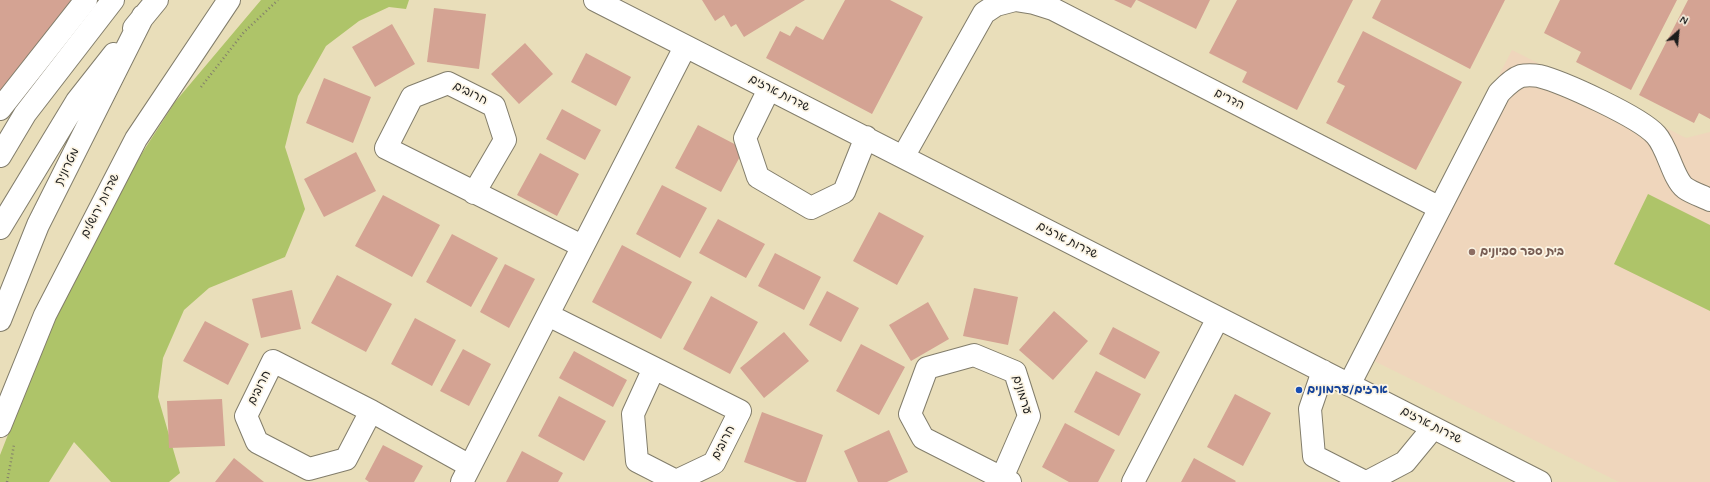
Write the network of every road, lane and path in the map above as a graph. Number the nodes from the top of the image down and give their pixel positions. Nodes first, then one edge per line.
1 (86, 0) edge
2 (113, 0) edge
3 (157, 0) edge
4 (229, 0) edge
5 (278, 0) edge
6 (595, 0) edge
7 (1015, 0) edge
8 (143, 16) junction
9 (685, 47) junction
10 (768, 89) junction
11 (197, 93) dead end
12 (0, 109) edge
13 (866, 137) junction
14 (0, 156) edge
15 (903, 156) junction
16 (474, 193) junction
17 (1710, 200) edge
18 (1440, 208) junction
19 (0, 228) edge
20 (582, 246) junction
21 (548, 314) junction
22 (1218, 318) junction
23 (0, 320) edge
24 (654, 368) junction
25 (1323, 371) junction
26 (1349, 385) junction
27 (371, 411) junction
28 (0, 426) edge
29 (1433, 428) junction
30 (15, 442) dead end
31 (466, 474) edge
32 (1006, 480) edge
33 (7, 482) edge
34 (1133, 482) edge
35 (1366, 482) edge
36 (1540, 482) edge

1 - 12 street
2 - 14 street
3 - 8 street, מטרונית
4 - 28 street, שדרות ירושלים
5 - 11 path
6 - 9 street, שדרות ארזים
7 - 15 street, הדרים
7 - 18 street, הדרים
8 - 19 street, מטרונית
8 - 23 street, מטרונית
9 - 10 street, שדרות ארזים
9 - 20 street, חרובים
10 - 13 street, שדרות ארזים
10 - 13 street
13 - 15 street, שדרות ארזים
15 - 22 street, שדרות ארזים
16 - 16 street, חרובים
16 - 20 street, חרובים
17 - 18 street
18 - 26 street
20 - 21 street, חרובים
21 - 24 street, חרובים
21 - 31 street, חרובים
22 - 25 street, שדרות ארזים
22 - 34 street
24 - 24 street, חרובים
25 - 26 street, שדרות ארזים
25 - 35 street
26 - 29 street, שדרות ארזים
27 - 27 street, חרובים
27 - 31 street, חרובים
29 - 35 street
29 - 36 street, שדרות ארזים
30 - 33 path
32 - 32 street, ערמונים

